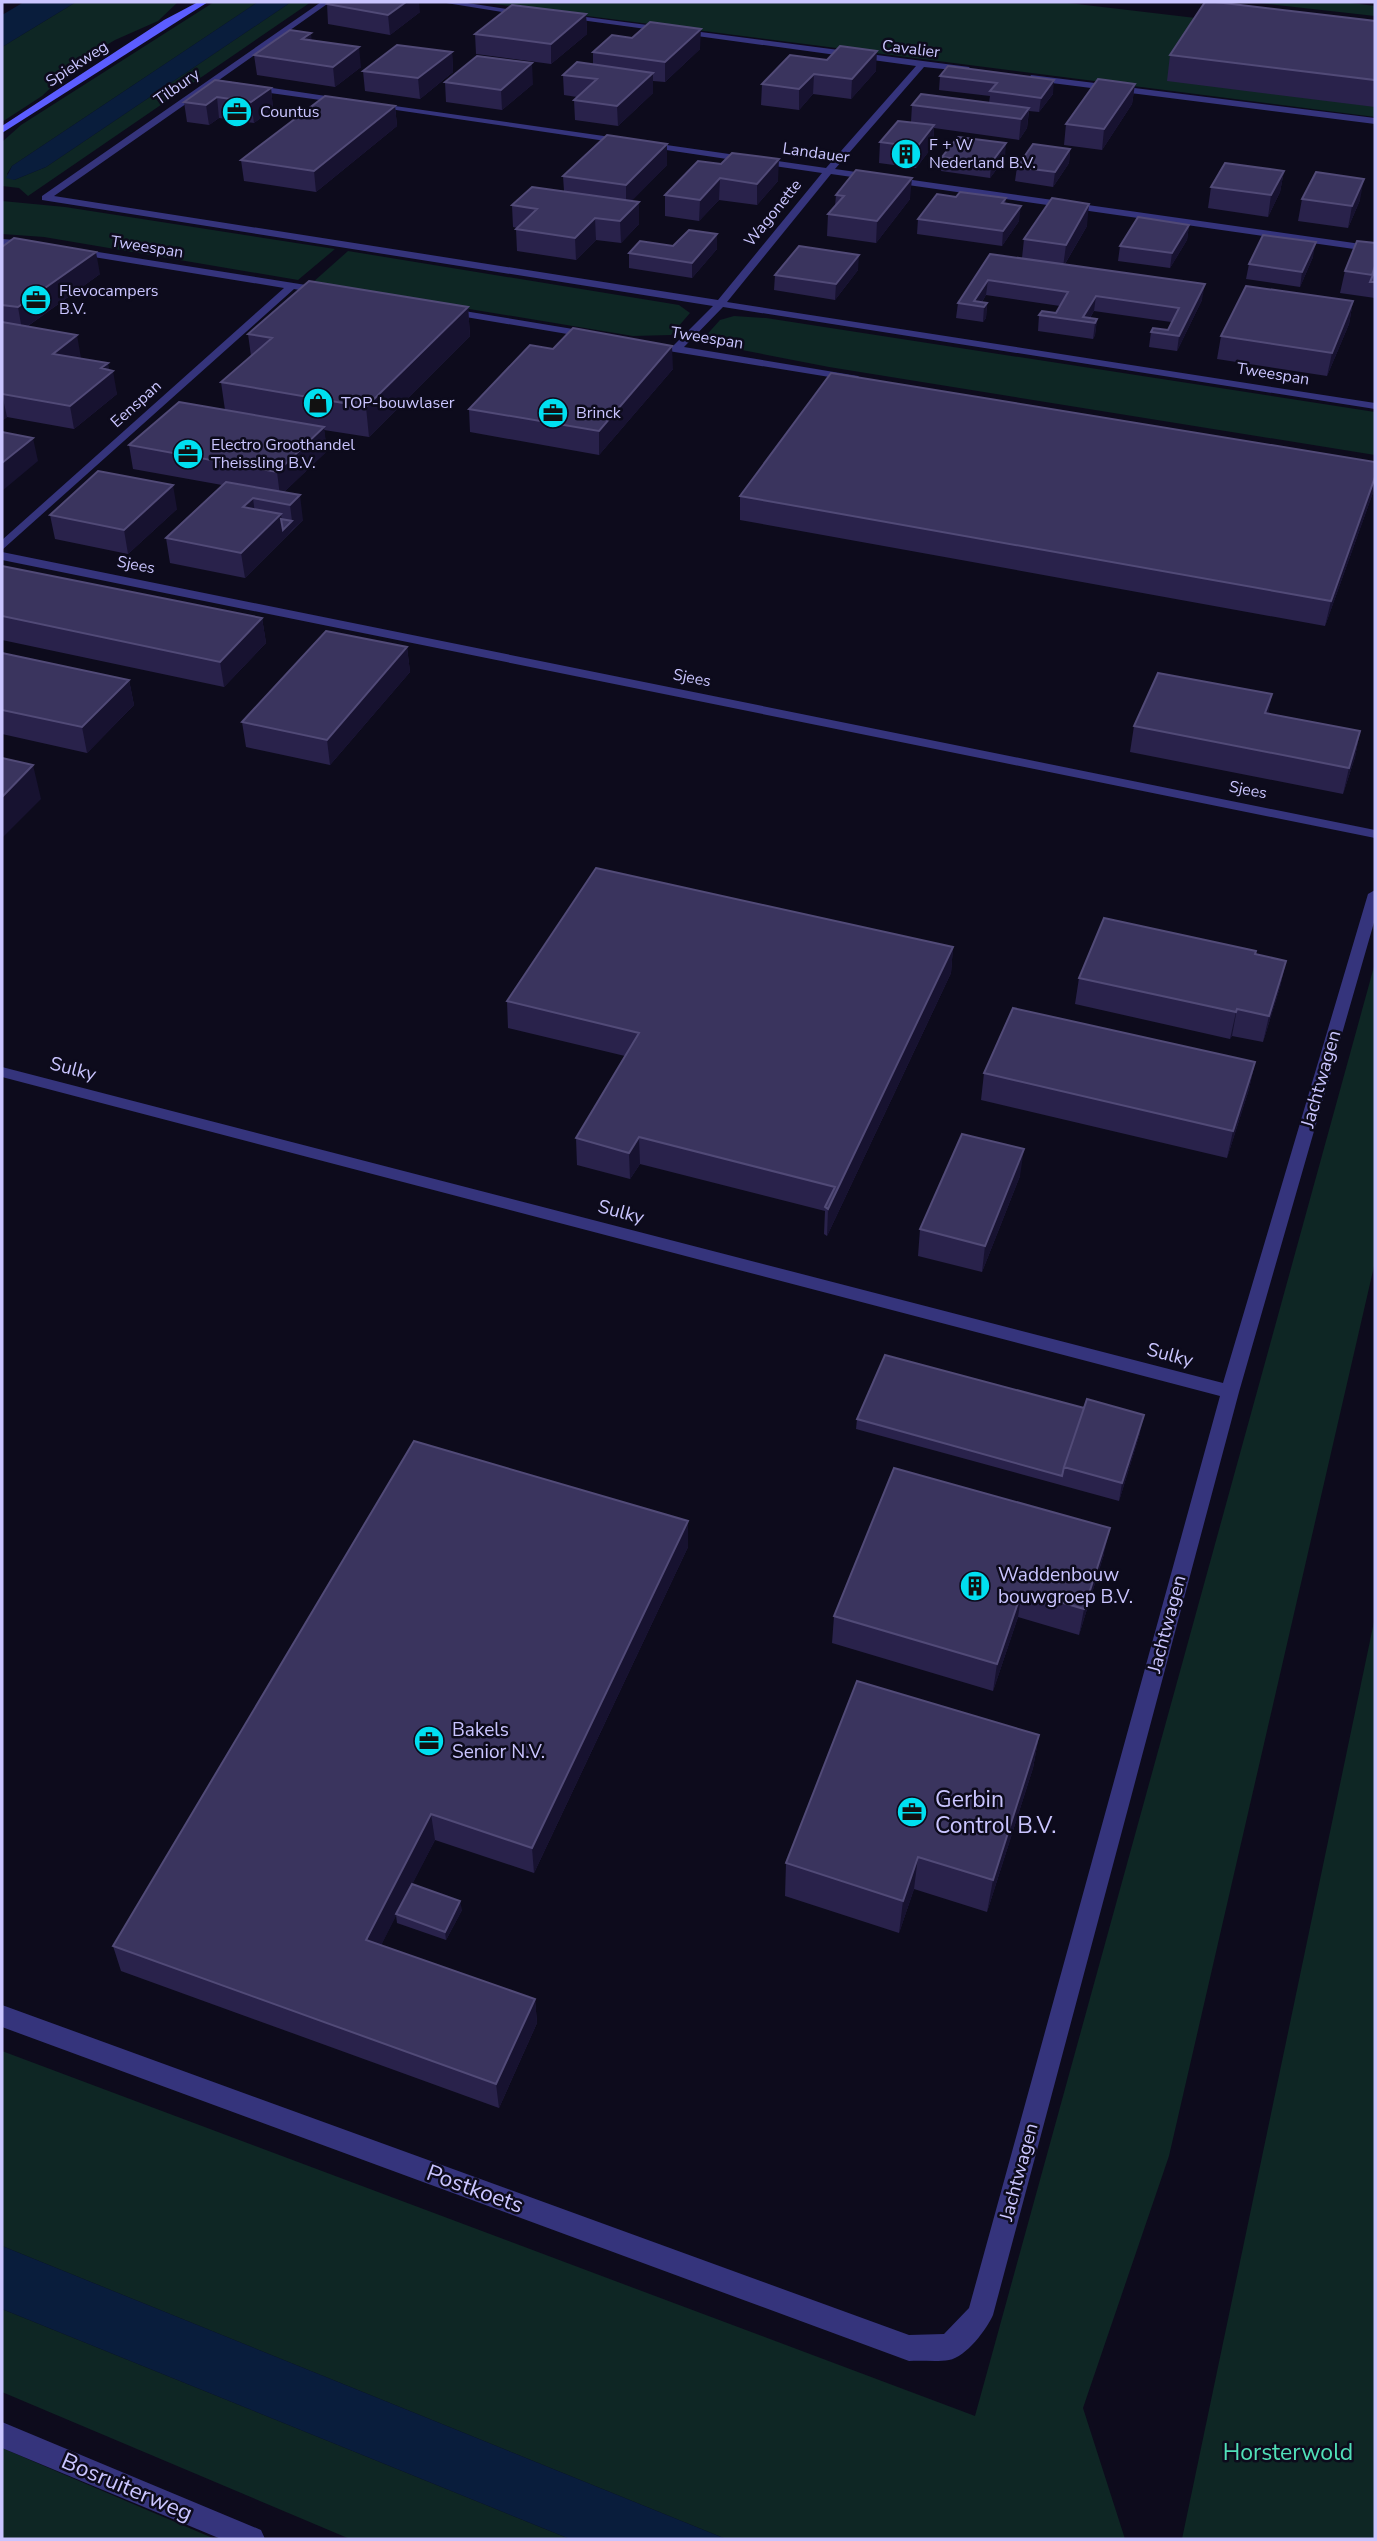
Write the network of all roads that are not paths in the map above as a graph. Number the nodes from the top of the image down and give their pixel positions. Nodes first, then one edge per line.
1 (190, 2) edge
2 (204, 2) edge
3 (326, 2) edge
4 (444, 2) edge
5 (540, 14) edge
6 (553, 16) edge
7 (167, 22) junction
8 (922, 64) junction
9 (977, 71) edge
10 (1018, 76) edge
11 (212, 82) junction
12 (1375, 121) edge
13 (2, 130) edge
14 (828, 171) junction
15 (45, 198) joint
16 (2, 235) edge
17 (2, 242) edge
18 (33, 244) junction
19 (46, 247) edge
20 (1375, 248) edge
21 (60, 249) edge
22 (292, 286) junction
23 (333, 292) edge
24 (719, 305) junction
25 (429, 308) edge
26 (608, 338) edge
27 (635, 342) edge
28 (676, 349) junction
29 (868, 380) edge
30 (1375, 406) edge
31 (2, 546) edge
32 (2, 556) edge
33 (1375, 834) edge
34 (1375, 894) edge
35 (2, 1072) edge
36 (1230, 1392) junction
37 (2, 2016) edge
38 (950, 2347) joint
39 (2, 2435) edge
40 (252, 2539) edge

1 - 7 main road, Spiekweg
2 - 7 main road, Spiekweg
3 - 11 street, Tilbury
4 - 5 street
6 - 8 street, Cavalier
7 - 13 main road, Spiekweg
8 - 9 street, Cavalier
8 - 14 street, Wagonette
10 - 12 street
11 - 14 street, Landauer
11 - 15 street, Tilbury
14 - 20 street, Landauer
14 - 24 street, Wagonette
15 - 24 street, Tweespan
16 - 18 street
17 - 18 street
18 - 19 street
21 - 22 street, Tweespan
22 - 23 street, Tweespan
22 - 31 street, Eenspan
24 - 28 street, Wagonette
24 - 30 street, Tweespan
25 - 26 street
27 - 28 street, Tweespan
28 - 29 street, Tweespan
32 - 33 street, Sjees
34 - 36 street, Jachtwagen
35 - 36 street, Sulky
36 - 38 street, Jachtwagen
37 - 38 street, Postkoets
39 - 40 street, Bosruiterweg

